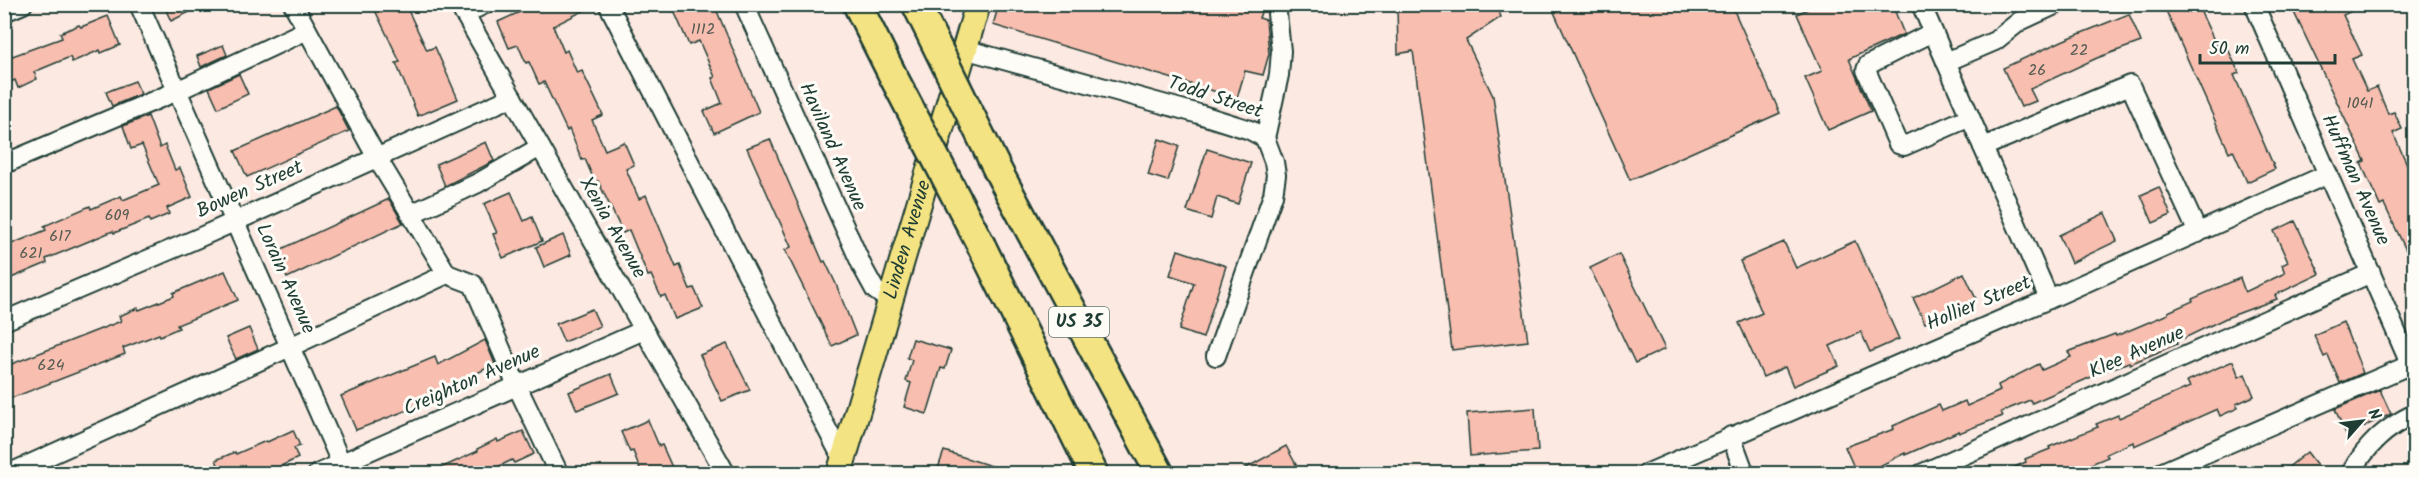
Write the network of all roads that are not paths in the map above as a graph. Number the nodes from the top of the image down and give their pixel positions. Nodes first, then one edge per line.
1 (23, 4) edge
2 (139, 4) edge
3 (293, 4) edge
4 (484, 4) edge
5 (608, 4) edge
6 (744, 4) edge
7 (857, 4) edge
8 (916, 4) edge
9 (978, 4) edge
10 (1276, 4) edge
11 (1921, 4) edge
12 (2057, 4) edge
13 (2254, 4) edge
14 (462, 9) edge
15 (4, 12) edge
16 (307, 30) junction
17 (1933, 32) junction
18 (964, 50) junction
19 (1946, 62) junction
20 (177, 91) junction
21 (512, 97) junction
22 (1970, 117) junction
23 (1264, 138) junction
24 (540, 147) junction
25 (1983, 147) junction
26 (377, 158) junction
27 (4, 164) edge
28 (2328, 174) junction
29 (411, 214) junction
30 (234, 221) junction
31 (2198, 233) junction
32 (2371, 273) junction
33 (447, 274) junction
34 (2049, 299) junction
35 (890, 301) junction
36 (4, 321) edge
37 (644, 330) junction
38 (290, 347) junction
39 (1216, 356) dead end
40 (2413, 367) edge
41 (517, 386) junction
42 (2415, 414) edge
43 (1731, 436) junction
44 (841, 467) edge
45 (344, 468) edge
46 (8, 474) edge
47 (317, 474) edge
48 (559, 474) edge
49 (726, 474) edge
50 (1094, 474) edge
51 (1160, 474) edge
52 (1646, 474) edge
53 (1745, 474) edge
54 (1921, 474) edge
55 (2158, 474) edge
56 (2350, 474) edge

1 - 15 street
2 - 20 street, Lorain Avenue
3 - 16 street
4 - 14 street
5 - 44 street
6 - 35 street, Haviland Avenue
7 - 50 highway, US 35, bridge
8 - 51 highway, US 35, bridge
9 - 18 main road, Linden Avenue
10 - 23 street
11 - 17 street
12 - 19 street
13 - 28 street, Huffman Avenue
14 - 21 street, Xenia Avenue
16 - 20 street
16 - 26 street
17 - 19 street
17 - 22 street
18 - 23 street, Todd Street
18 - 35 main road, Linden Avenue
19 - 22 street
20 - 27 street
20 - 30 street, Lorain Avenue
21 - 24 street, Xenia Avenue
21 - 26 street, Bowen Street
22 - 25 street
23 - 39 street, Todd Street
24 - 29 street
24 - 37 street, Xenia Avenue
25 - 31 street
25 - 34 street
26 - 29 street
26 - 30 street, Bowen Street
28 - 31 street, Hollier Street
28 - 32 street, Huffman Avenue
29 - 33 street
30 - 36 street, Bowen Street
30 - 38 street, Lorain Avenue
31 - 34 street, Hollier Street
32 - 40 street, Huffman Avenue
32 - 54 street, Klee Avenue
33 - 38 street
33 - 41 street
34 - 43 street, Hollier Street
35 - 44 main road, Linden Avenue
37 - 41 street, Creighton Avenue
37 - 49 street, Xenia Avenue
38 - 45 street, Lorain Avenue
38 - 46 street
40 - 55 street
41 - 45 street, Creighton Avenue
41 - 48 street
42 - 56 street
43 - 52 street, Hollier Street
43 - 53 street
45 - 47 street, Creighton Avenue

